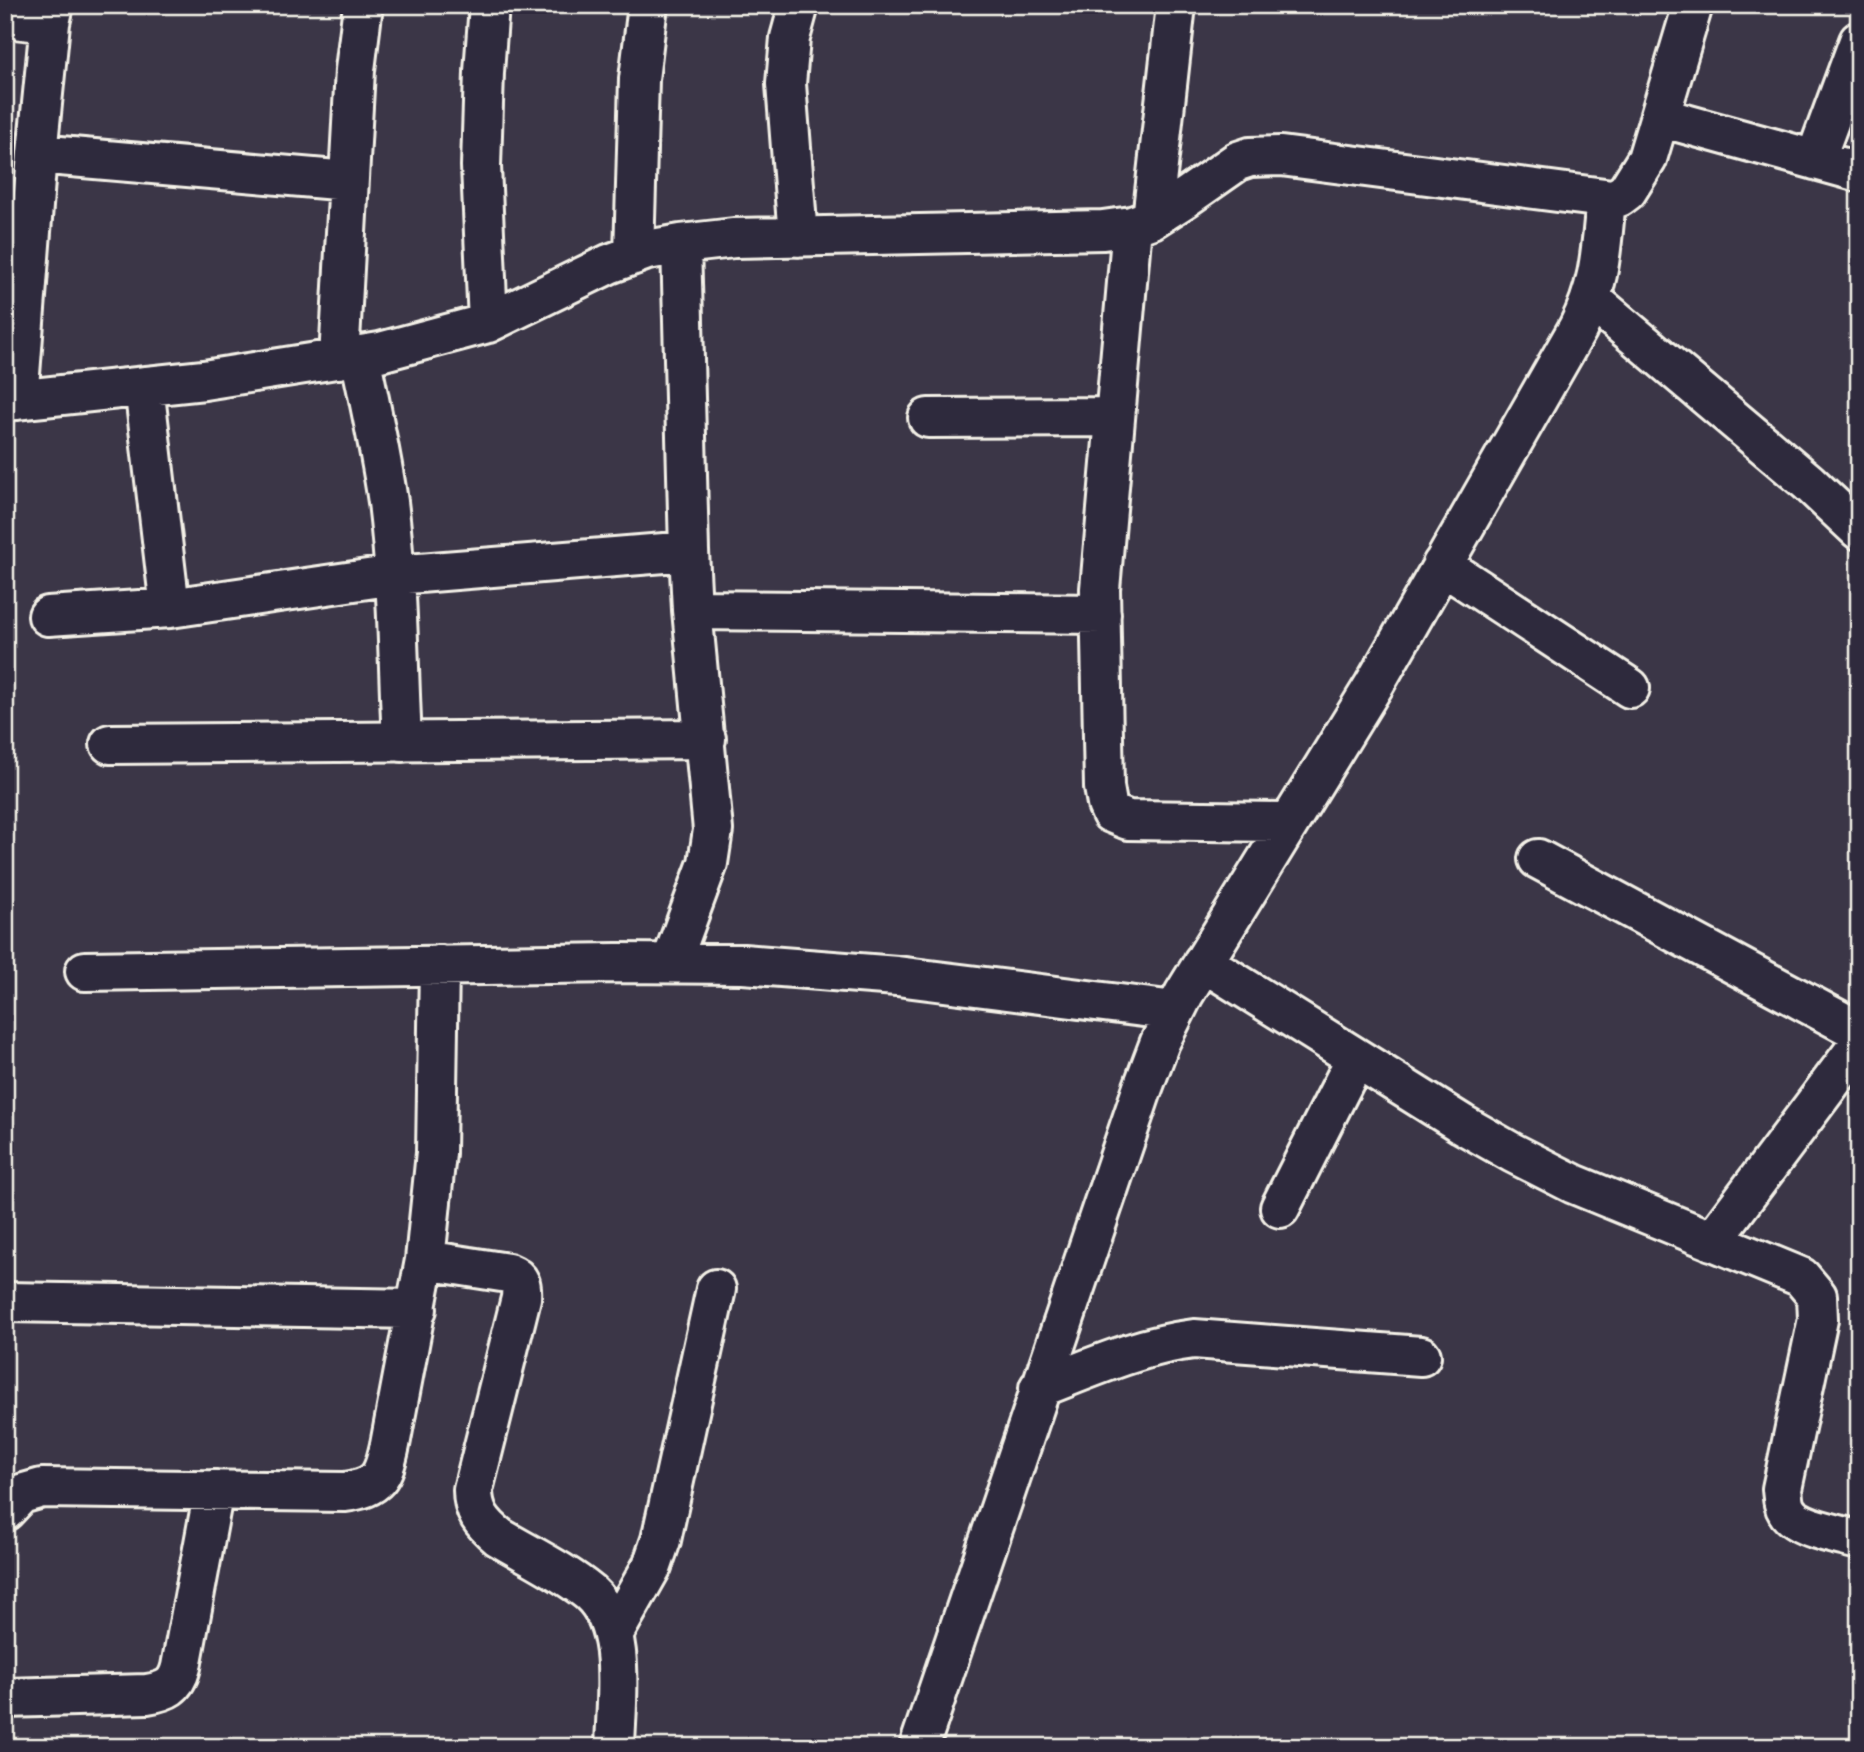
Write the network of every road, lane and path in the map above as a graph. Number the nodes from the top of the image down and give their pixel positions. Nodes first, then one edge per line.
1 (363, 5) edge
2 (489, 5) edge
3 (648, 5) edge
4 (799, 5) edge
5 (1176, 5) edge
6 (1693, 5) edge
7 (52, 14) edge
8 (5, 18) edge
9 (1859, 41) edge
10 (1660, 117) junction
11 (37, 154) junction
12 (1815, 160) junction
13 (1859, 172) edge
14 (348, 181) junction
15 (1616, 195) junction
16 (1142, 222) junction
17 (18, 226) edge
18 (798, 237) junction
19 (681, 244) junction
20 (634, 255) junction
21 (1591, 299) junction
22 (488, 323) junction
23 (349, 357) junction
24 (144, 386) junction
25 (12, 401) edge
26 (1115, 417) junction
27 (928, 418) dead end
28 (1859, 530) edge
29 (688, 551) junction
30 (1442, 565) junction
31 (395, 575) junction
32 (170, 608) junction
33 (692, 610) junction
34 (1101, 614) junction
35 (48, 616) dead end
36 (1630, 688) dead end
37 (706, 739) junction
38 (402, 742) junction
39 (110, 744) dead end
40 (1289, 822) junction
41 (1538, 859) dead end
42 (1203, 962) junction
43 (671, 963) junction
44 (439, 965) junction
45 (85, 971) dead end
46 (1175, 1011) junction
47 (1859, 1031) edge
48 (1859, 1045) edge
49 (1356, 1058) junction
50 (1280, 1208) dead end
51 (1712, 1241) junction
52 (425, 1259) junction
53 (716, 1289) dead end
54 (5, 1302) edge
55 (417, 1310) junction
56 (1421, 1356) dead end
57 (1039, 1388) junction
58 (214, 1490) junction
59 (5, 1511) edge
60 (1859, 1540) edge
61 (614, 1633) junction
62 (5, 1698) edge
63 (615, 1747) edge
64 (919, 1747) edge

1 - 14 street
2 - 22 street
3 - 20 street
4 - 18 street
5 - 16 street
6 - 10 street
7 - 8 street
7 - 11 street
9 - 12 street
10 - 12 street
10 - 15 street
11 - 14 street
11 - 17 street
12 - 13 street
14 - 23 street
15 - 16 street
15 - 21 street
16 - 18 street
16 - 26 street
17 - 25 street
18 - 19 street
19 - 20 street
19 - 29 street
20 - 22 street
21 - 28 street
21 - 30 street
22 - 23 street
23 - 24 street
23 - 31 street
24 - 25 street
24 - 32 street
26 - 27 street
26 - 34 street
29 - 31 street
29 - 33 street
30 - 36 street
30 - 40 street
31 - 32 street
31 - 38 street
32 - 35 street
33 - 34 street
33 - 37 street
34 - 40 street
37 - 38 street
37 - 43 street
38 - 39 street
40 - 42 street
41 - 47 street
42 - 46 street
42 - 49 street
43 - 44 street
43 - 46 street
44 - 45 street
44 - 52 street
46 - 57 street
48 - 51 street
49 - 50 street
49 - 51 street
51 - 60 street
52 - 55 street
52 - 61 street
53 - 61 street
54 - 55 street
55 - 58 street
56 - 57 street
57 - 64 street
58 - 59 street
58 - 62 street
61 - 63 street

